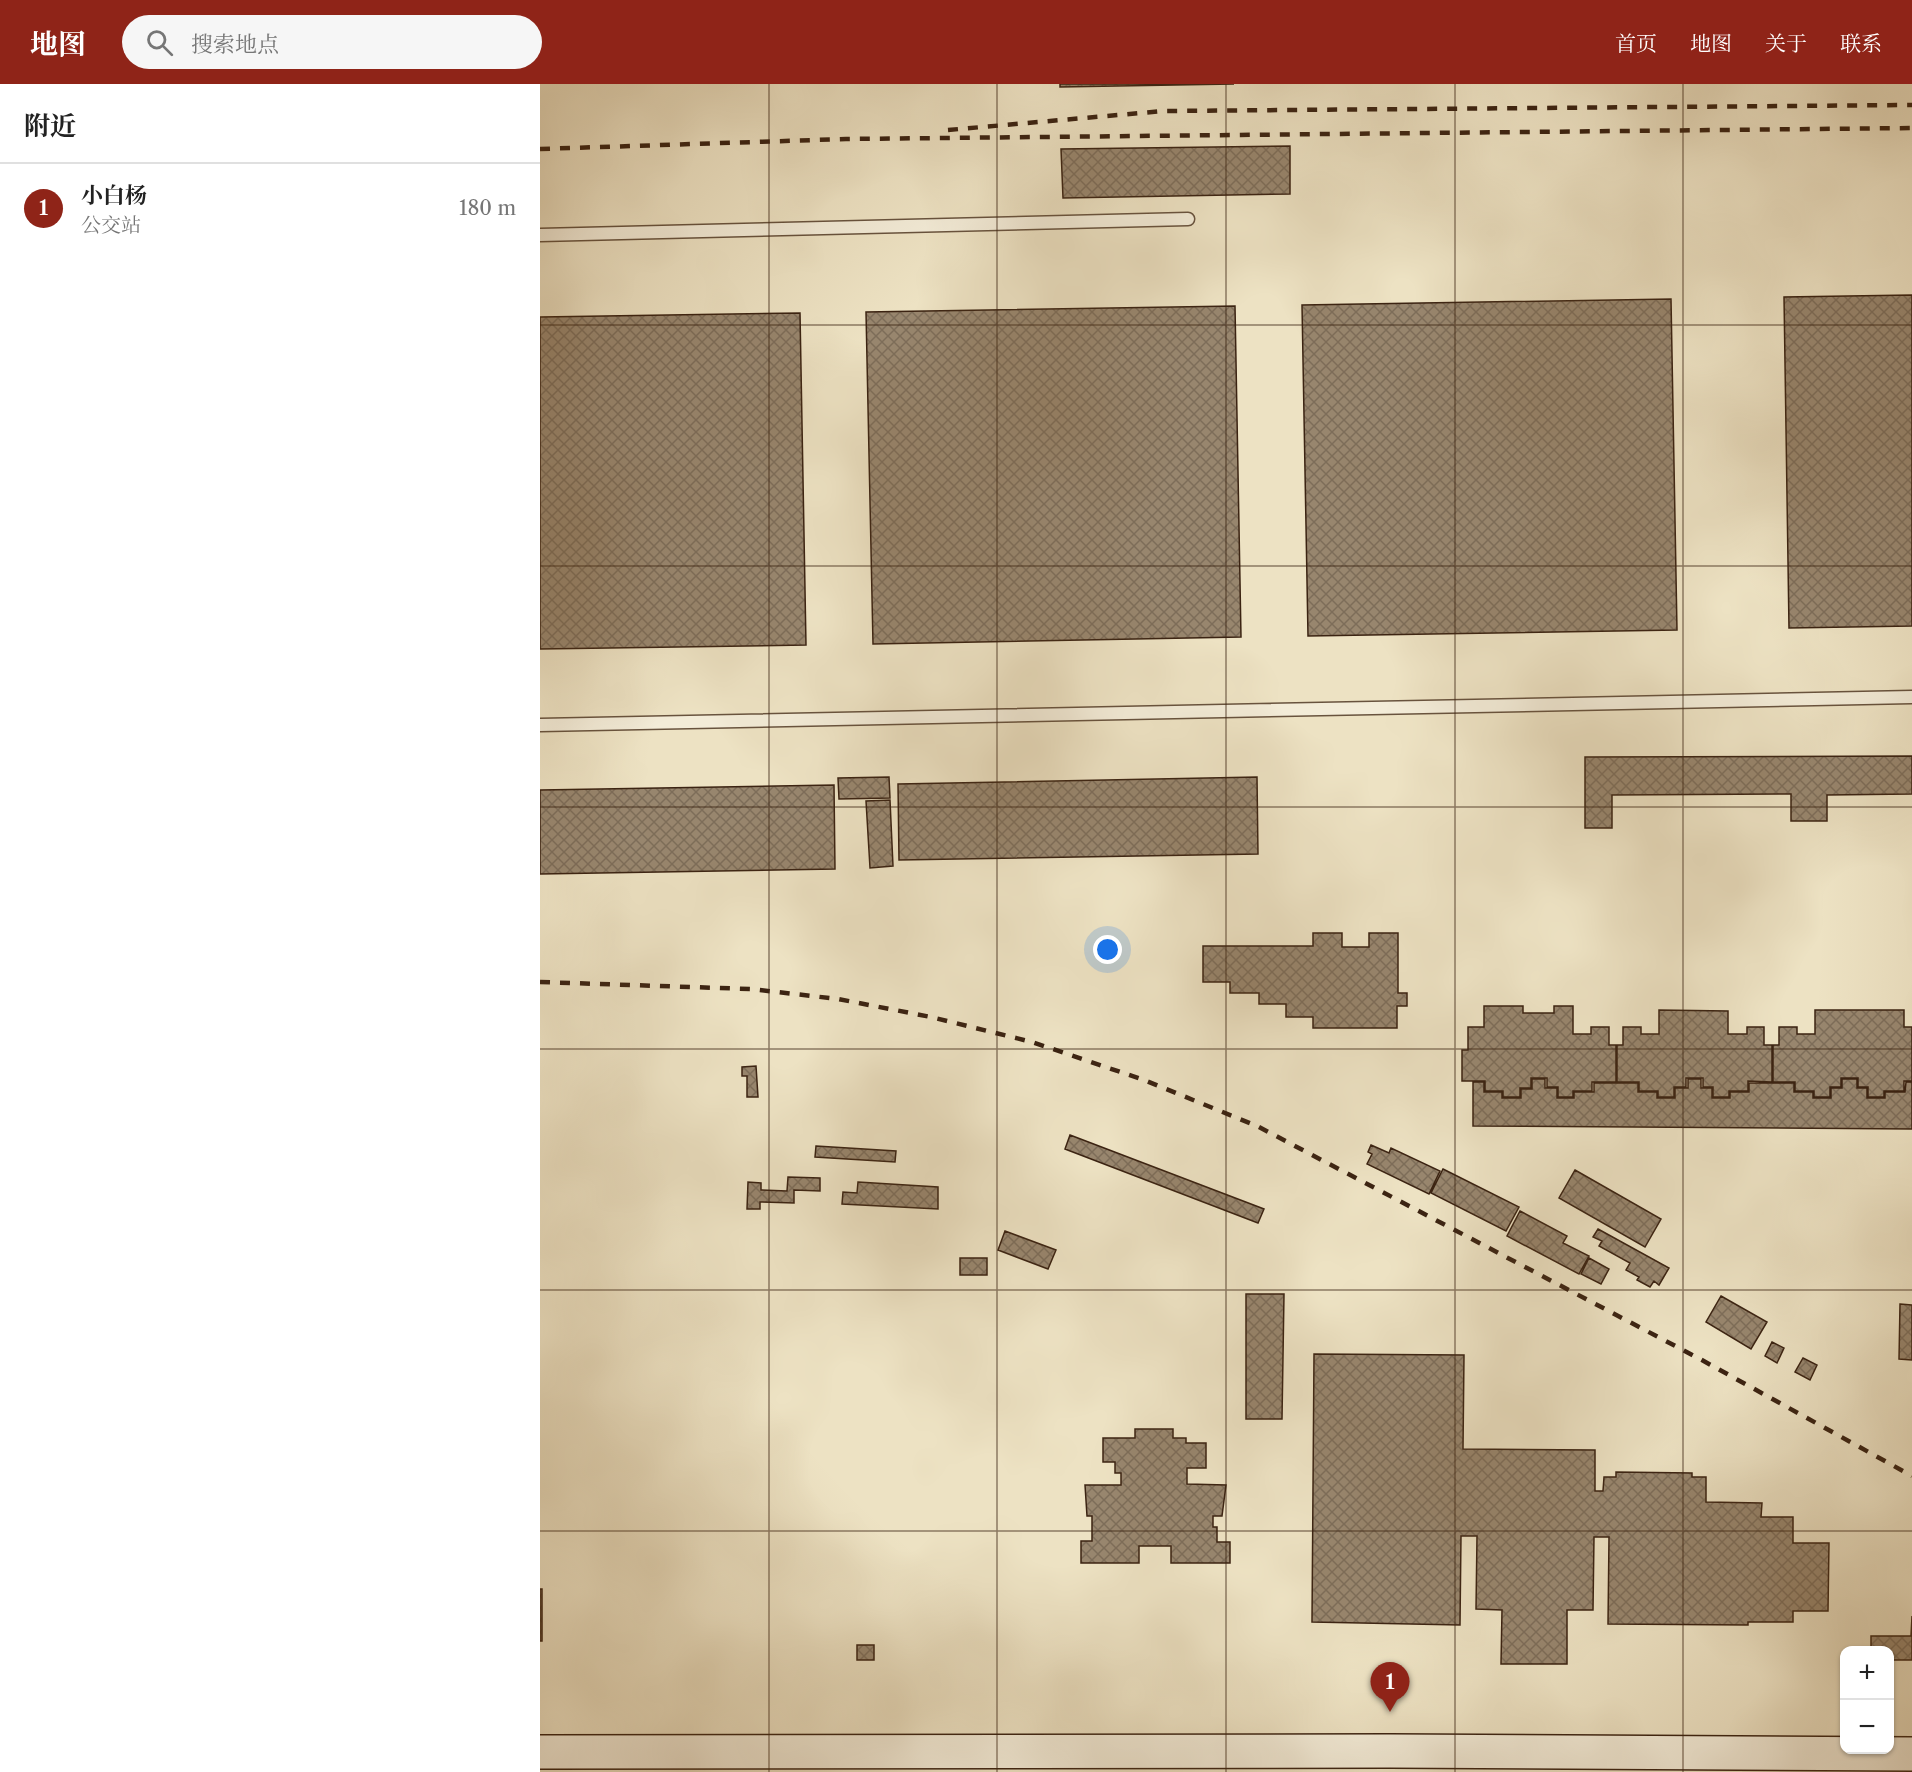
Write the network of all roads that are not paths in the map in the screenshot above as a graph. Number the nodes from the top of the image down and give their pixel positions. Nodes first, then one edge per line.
1 (1188, 219) dead end
2 (540, 235) edge
3 (1912, 697) edge
4 (540, 725) edge
5 (540, 1752) edge
6 (1912, 1754) edge
7 (621, 1762) edge

1 - 2 lane
3 - 4 lane
5 - 7 main road
6 - 7 main road

